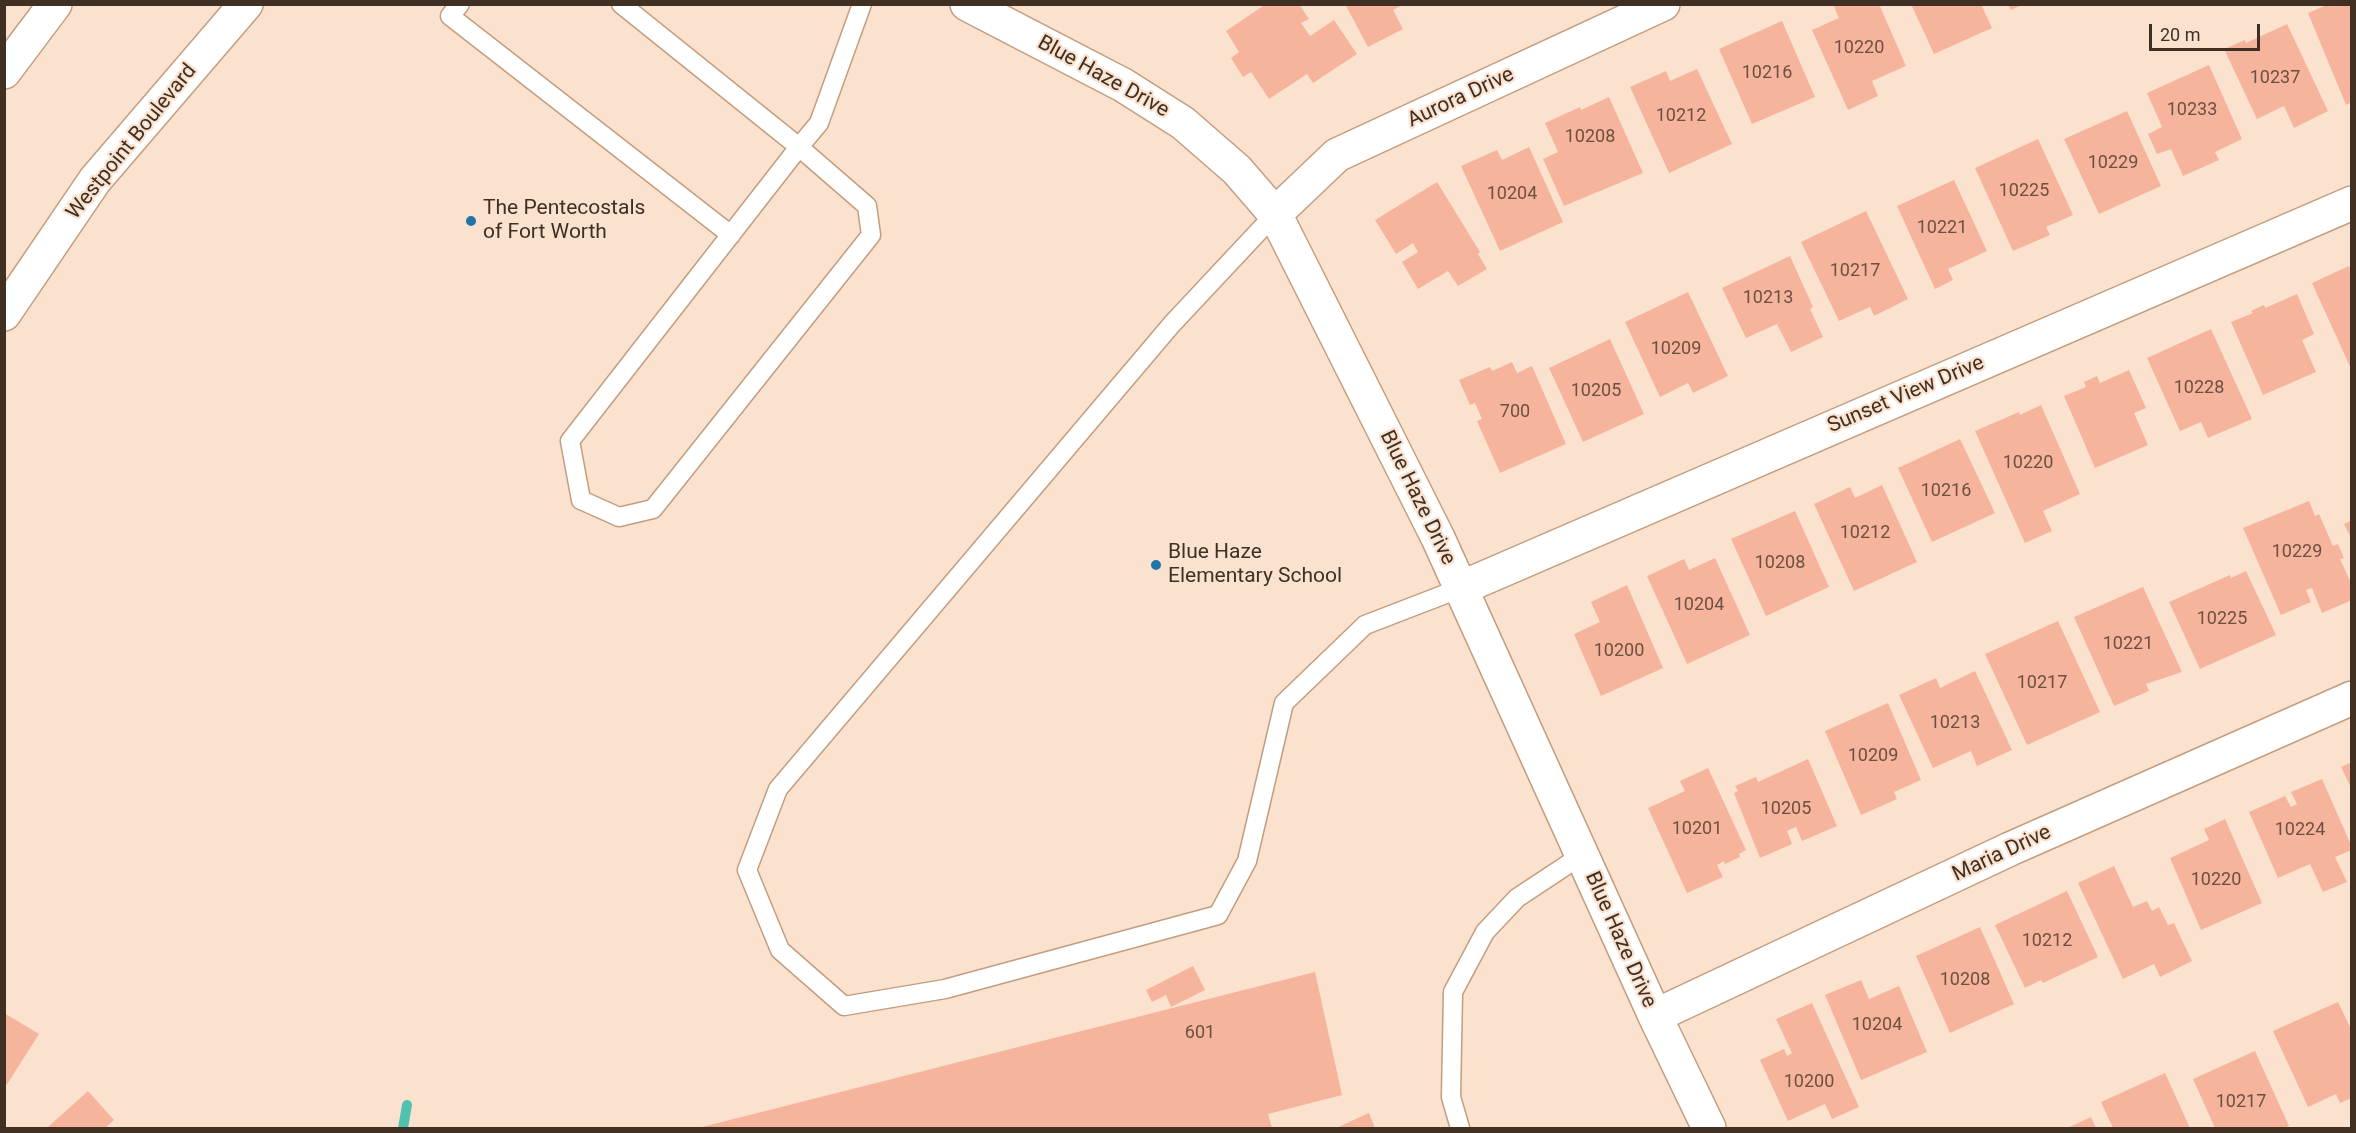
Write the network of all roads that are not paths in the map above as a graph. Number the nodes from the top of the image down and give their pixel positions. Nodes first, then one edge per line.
1 (55, 4) edge
2 (246, 4) edge
3 (460, 4) edge
4 (621, 4) edge
5 (862, 4) edge
6 (967, 4) edge
7 (1663, 4) edge
8 (4, 72) edge
9 (799, 147) junction
10 (2352, 202) edge
11 (1275, 214) junction
12 (731, 235) junction
13 (4, 314) edge
14 (1461, 588) junction
15 (2352, 698) edge
16 (1582, 855) junction
17 (1655, 1016) junction
18 (1460, 1128) edge
19 (1708, 1128) edge

1 - 8 street
2 - 13 street, Westpoint Boulevard
3 - 12 lane
4 - 9 lane
5 - 9 lane
6 - 11 street, Blue Haze Drive
7 - 11 street, Aurora Drive
9 - 12 lane
9 - 12 lane
10 - 14 street, Sunset View Drive
11 - 14 street, Blue Haze Drive
11 - 14 lane
14 - 16 street, Blue Haze Drive
15 - 17 street, Maria Drive
16 - 17 street, Blue Haze Drive
16 - 18 lane
17 - 19 street, Blue Haze Drive

